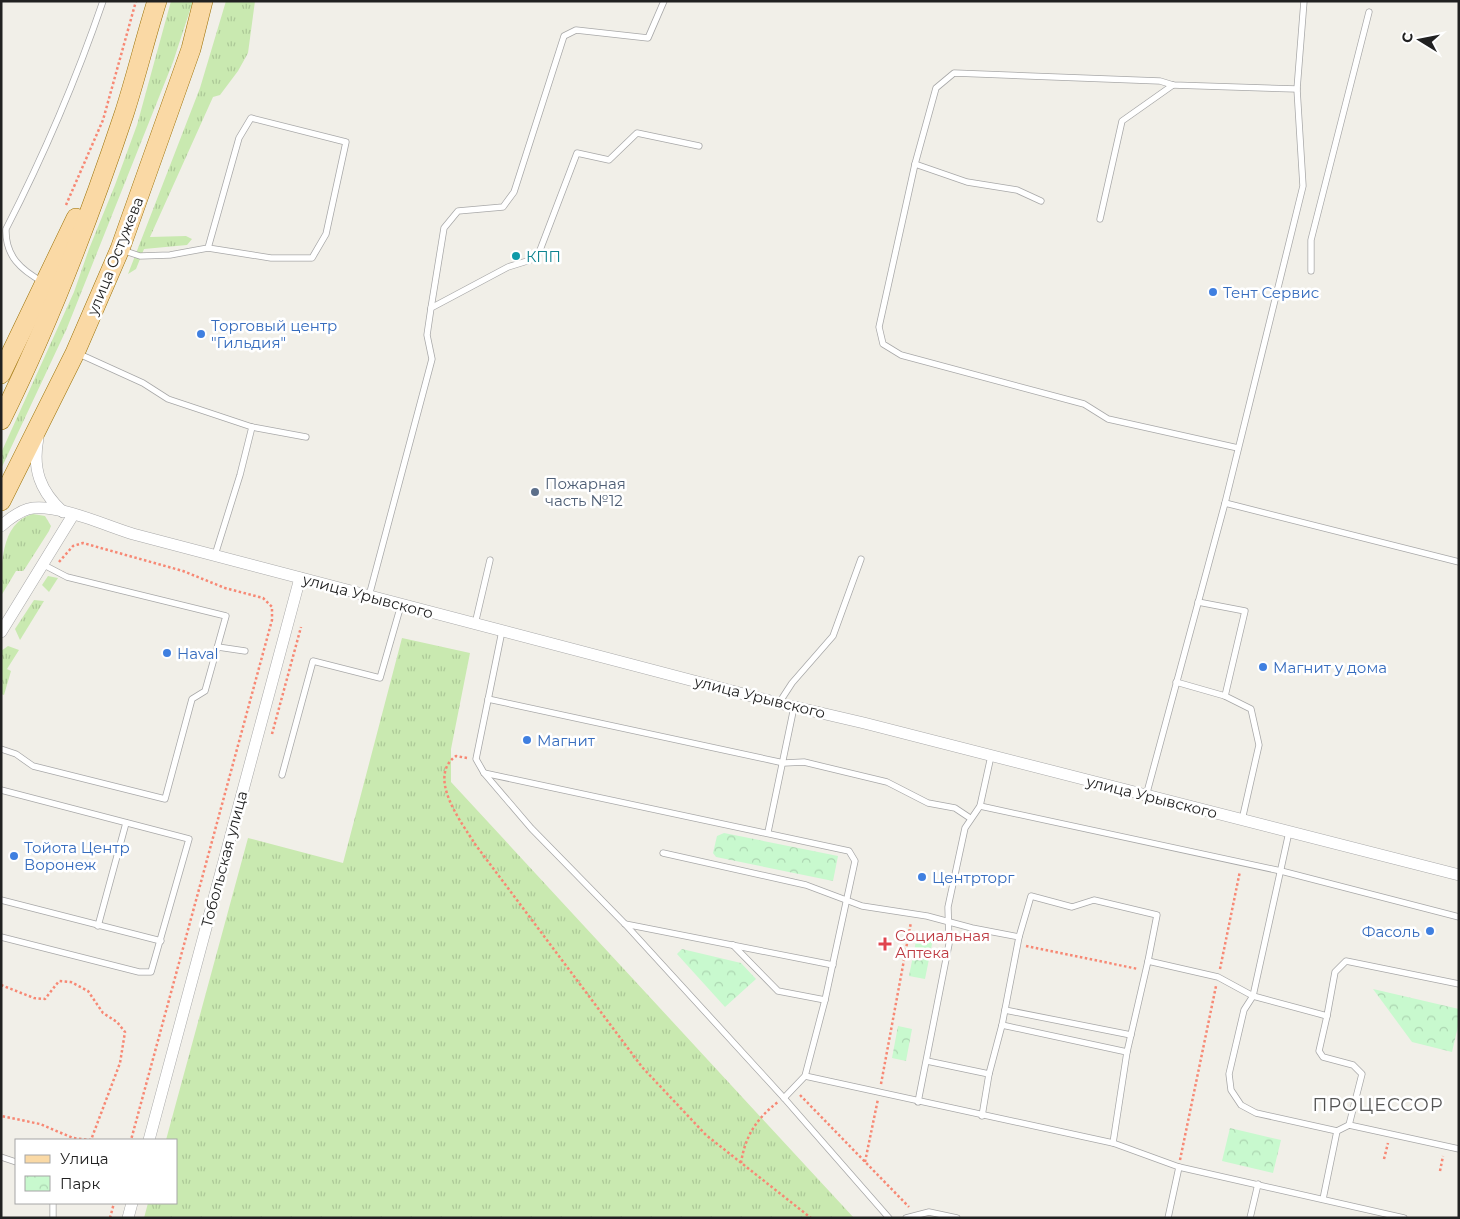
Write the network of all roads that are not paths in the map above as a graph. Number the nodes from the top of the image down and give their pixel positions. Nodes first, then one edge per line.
1 (103, 1) edge
2 (203, 1) edge
3 (210, 1) edge
4 (664, 1) edge
5 (1304, 1) edge
6 (156, 4) edge
7 (1369, 12) dead end
8 (191, 49) junction
9 (1174, 85) junction
10 (1297, 89) junction
11 (124, 112) junction
12 (699, 146) dead end
13 (915, 164) junction
14 (1041, 201) dead end
15 (1100, 219) dead end
16 (208, 248) junction
17 (120, 249) junction
18 (1311, 271) dead end
19 (46, 283) junction
20 (431, 308) junction
21 (76, 352) junction
22 (1, 374) edge
23 (1, 420) edge
24 (40, 422) junction
25 (252, 427) junction
26 (306, 437) dead end
27 (1238, 448) junction
28 (1, 501) edge
29 (1225, 503) junction
30 (68, 513) junction
31 (1, 526) edge
32 (215, 555) junction
33 (861, 559) dead end
34 (490, 560) dead end
35 (1459, 562) edge
36 (49, 567) junction
37 (300, 578) junction
38 (369, 596) junction
39 (1198, 602) junction
40 (402, 605) junction
41 (475, 624) junction
42 (502, 631) junction
43 (1, 632) edge
44 (218, 647) junction
45 (245, 651) dead end
46 (1176, 682) junction
47 (1225, 696) junction
48 (488, 699) junction
49 (778, 703) junction
50 (794, 707) junction
51 (1, 749) edge
52 (991, 756) junction
53 (784, 763) junction
54 (484, 774) junction
55 (282, 776) dead end
56 (1, 790) edge
57 (1146, 796) junction
58 (980, 806) junction
59 (970, 818) junction
60 (1242, 820) junction
61 (126, 823) junction
62 (768, 832) junction
63 (1289, 832) junction
64 (663, 853) dead end
65 (1281, 871) junction
66 (1459, 875) edge
67 (1, 900) edge
68 (846, 902) junction
69 (1459, 916) edge
70 (947, 920) junction
71 (624, 924) junction
72 (98, 926) junction
73 (1, 937) edge
74 (1018, 937) junction
75 (161, 941) junction
76 (733, 945) junction
77 (1148, 961) junction
78 (833, 964) junction
79 (1459, 984) edge
80 (1253, 996) junction
81 (826, 1000) junction
82 (1005, 1010) junction
83 (1327, 1016) junction
84 (1002, 1024) junction
85 (1131, 1035) junction
86 (1127, 1052) junction
87 (927, 1061) junction
88 (989, 1074) junction
89 (805, 1076) junction
90 (784, 1098) junction
91 (918, 1102) junction
92 (982, 1116) junction
93 (1349, 1125) junction
94 (1338, 1131) junction
95 (149, 1139) edge
96 (1113, 1143) junction
97 (1459, 1149) edge
98 (1, 1157) edge
99 (15, 1162) edge
100 (1179, 1166) junction
101 (1258, 1184) junction
102 (1323, 1199) junction
103 (52, 1204) edge
104 (132, 1204) edge
105 (53, 1218) edge
106 (128, 1218) edge
107 (889, 1218) edge
108 (906, 1218) edge
109 (957, 1218) edge
110 (1168, 1218) edge
111 (1250, 1218) edge
112 (1404, 1218) edge

1 - 19 lane
2 - 8 main road, улица Остужева
3 - 8 main road
4 - 20 lane
5 - 10 lane
6 - 11 main road
7 - 18 lane
8 - 17 main road, улица Остужева
9 - 10 lane
9 - 13 lane
9 - 15 lane
10 - 27 lane
11 - 19 main road
11 - 23 main road
12 - 20 lane
13 - 14 lane
13 - 27 lane
16 - 16 lane
16 - 17 lane
17 - 21 main road, улица Остужева
19 - 22 main road
20 - 38 lane
21 - 24 main road, улица Остужева
21 - 25 lane
24 - 28 main road, улица Остужева
24 - 30 street
25 - 26 lane
25 - 32 lane
27 - 29 lane
29 - 35 lane
29 - 39 lane
30 - 31 street, улица Урывского
30 - 32 street, улица Урывского
30 - 36 street
32 - 37 street, улица Урывского
33 - 49 lane
34 - 41 lane
36 - 43 street
36 - 44 lane
37 - 38 street, улица Урывского
37 - 95 street, Тобольская улица
38 - 40 street, улица Урывского
39 - 46 lane
39 - 47 lane
40 - 41 street, улица Урывского
40 - 55 lane
41 - 42 street, улица Урывского
42 - 48 lane
42 - 49 street, улица Урывского
44 - 45 lane
44 - 51 lane
46 - 47 lane
46 - 57 lane
47 - 60 lane
48 - 53 lane
48 - 54 lane
49 - 50 street, улица Урывского
50 - 52 street, улица Урывского
50 - 53 lane
52 - 57 street, улица Урывского
52 - 58 lane
53 - 59 lane
53 - 62 lane
54 - 62 lane
54 - 71 lane
56 - 61 lane
57 - 60 street, улица Урывского
58 - 59 lane
58 - 65 lane
59 - 70 lane
60 - 63 street, улица Урывского
61 - 72 lane
61 - 75 lane
62 - 68 lane
63 - 65 lane
63 - 66 street, улица Урывского
64 - 68 lane
65 - 69 lane
65 - 80 lane
67 - 72 lane
68 - 70 lane
68 - 78 lane
70 - 74 lane
70 - 87 lane
71 - 76 lane
71 - 90 lane
72 - 75 lane
73 - 75 lane
74 - 77 lane
74 - 82 lane
76 - 78 lane
76 - 81 lane
77 - 80 lane
77 - 85 lane
78 - 81 lane
79 - 83 lane
80 - 83 lane
80 - 94 lane
81 - 89 lane
82 - 84 lane
82 - 85 lane
83 - 93 lane
84 - 86 lane
84 - 88 lane
85 - 86 lane
86 - 96 lane
87 - 88 lane
87 - 91 lane
88 - 92 lane
89 - 90 lane
89 - 91 lane
90 - 107 lane
91 - 92 lane
92 - 96 lane
93 - 94 lane
93 - 97 lane
94 - 102 lane
96 - 100 lane
98 - 99 lane
100 - 101 lane
100 - 110 lane
101 - 102 lane
101 - 111 lane
102 - 112 lane
103 - 105 lane
104 - 106 street
108 - 109 lane

